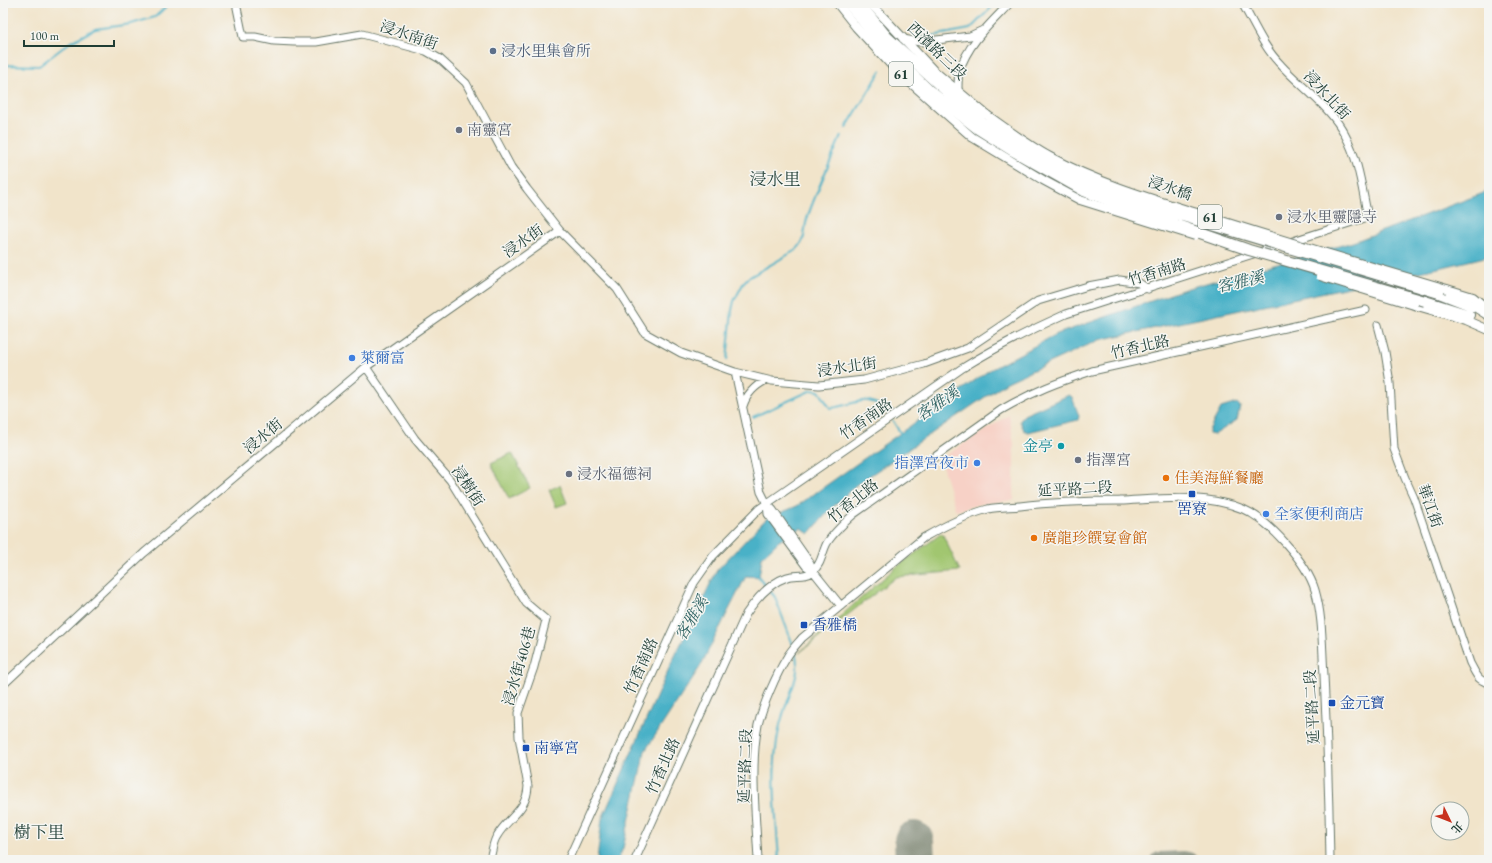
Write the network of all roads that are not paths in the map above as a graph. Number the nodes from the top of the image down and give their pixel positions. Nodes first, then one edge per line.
1 (236, 3) edge
2 (837, 3) edge
3 (848, 3) edge
4 (859, 3) edge
5 (870, 3) edge
6 (1010, 3) edge
7 (1242, 3) edge
8 (983, 30) junction
9 (904, 39) junction
10 (958, 90) junction
11 (980, 126) junction
12 (1368, 217) joint
13 (560, 231) junction
14 (1148, 289) junction
15 (1443, 291) junction
16 (1366, 310) dead end
17 (1489, 310) edge
18 (1471, 311) junction
19 (1489, 316) edge
20 (1378, 326) dead end
21 (1489, 326) edge
22 (1489, 330) edge
23 (366, 367) junction
24 (735, 372) junction
25 (766, 380) junction
26 (743, 406) junction
27 (767, 504) junction
28 (813, 571) junction
29 (841, 606) junction
30 (546, 620) joint
31 (1489, 684) edge
32 (3, 685) edge
33 (489, 860) edge
34 (568, 860) edge
35 (635, 860) edge
36 (758, 860) edge
37 (1330, 860) edge

1 - 13 street, 浸水南街
2 - 11 main road, 61
3 - 11 highway, 61
4 - 11 highway, 61
5 - 9 main road, 西濱路三段 / 61
6 - 8 street
7 - 12 street, 浸水北街
8 - 9 street
8 - 10 street
9 - 10 main road, 西濱路三段 / 61
10 - 11 main road, 西濱路三段 / 61
11 - 15 highway, 浸水橋 / 61, bridge
11 - 18 highway, 61, bridge
11 - 22 main road, 61, bridge
12 - 14 street, 竹香南路
13 - 23 street, 浸水街
13 - 24 street, 浸水北街
14 - 25 street, 浸水北街
14 - 27 street, 竹香南路
15 - 17 main road, 61
15 - 18 highway, 61
16 - 28 street, 竹香北路
18 - 19 main road
18 - 21 main road
20 - 31 street, 華江街
23 - 30 street, 浸樹街
23 - 32 street, 浸水街
24 - 25 street, 浸水北街
24 - 26 street
25 - 26 street
26 - 27 street
27 - 28 street
27 - 34 street, 竹香南路
28 - 29 street
28 - 35 street, 竹香北路
29 - 36 street, 延平路二段
29 - 37 street, 延平路二段
30 - 33 street, 浸水街406巷

